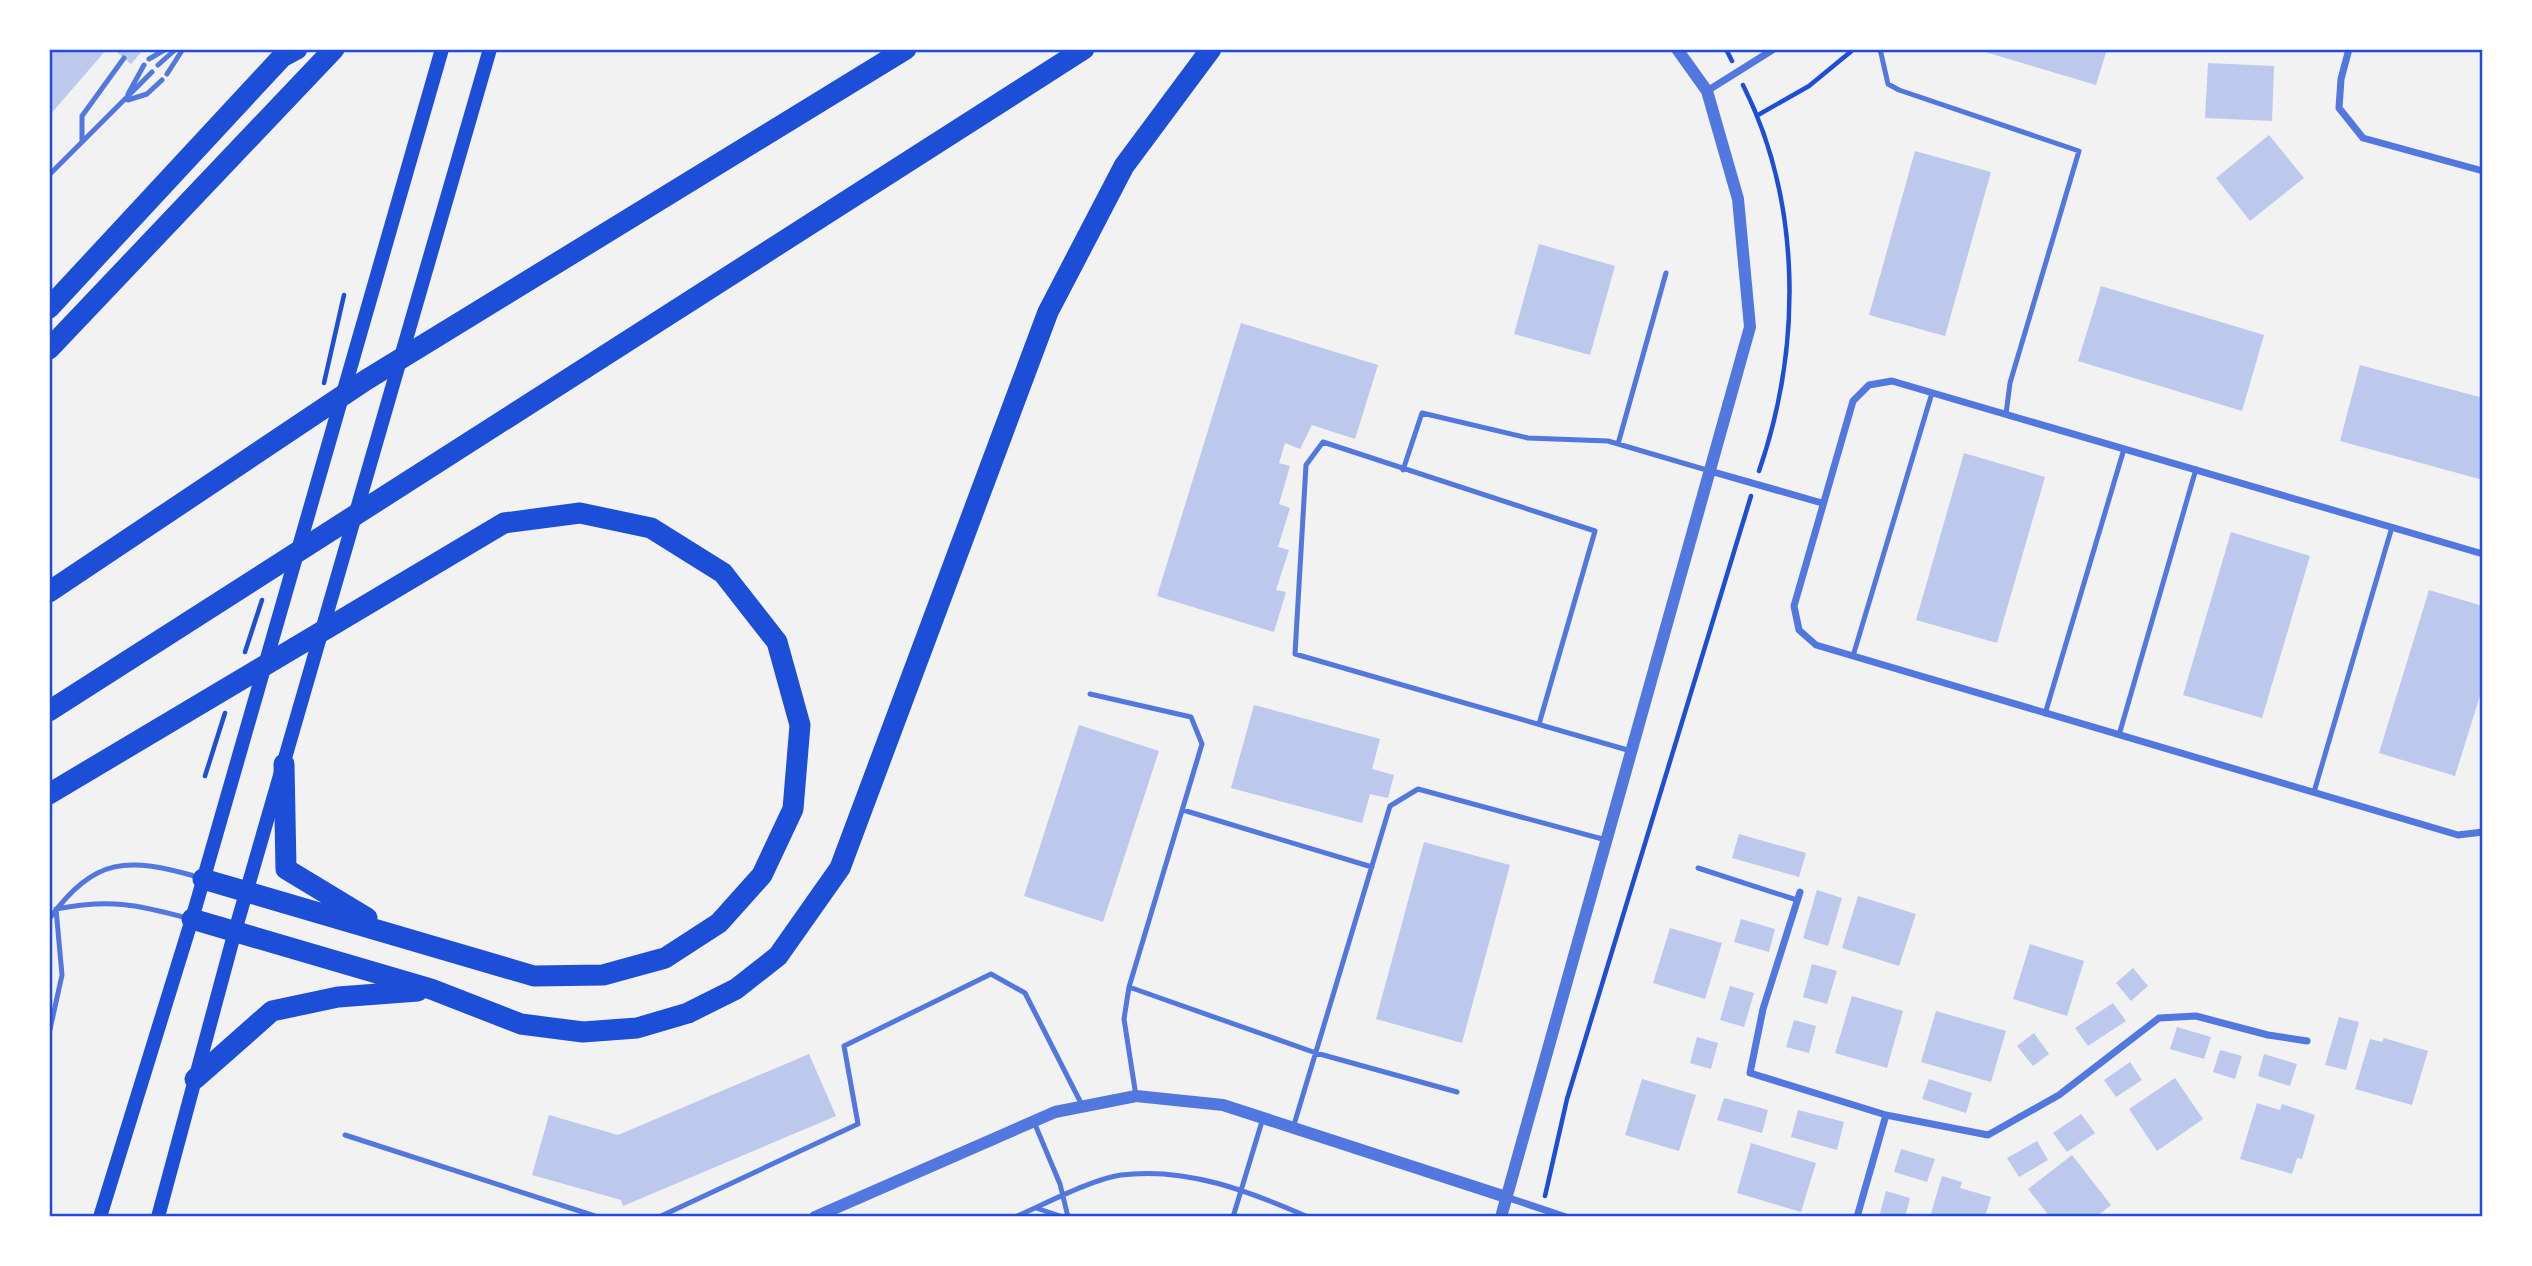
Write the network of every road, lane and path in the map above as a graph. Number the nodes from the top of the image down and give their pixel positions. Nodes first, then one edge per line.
1 (166, 49) edge
2 (176, 49) edge
3 (183, 49) edge
4 (297, 49) edge
5 (334, 49) edge
6 (442, 49) edge
7 (490, 49) edge
8 (906, 49) edge
9 (1084, 49) edge
10 (1211, 49) edge
11 (1677, 49) edge
12 (1726, 49) edge
13 (1774, 49) edge
14 (1854, 49) edge
15 (1880, 49) edge
16 (2349, 49) edge
17 (124, 58) dead end
18 (149, 59) dead end
19 (144, 65) dead end
20 (158, 65) dead end
21 (1737, 71) junction
22 (152, 72) dead end
23 (167, 74) dead end
24 (162, 79) dead end
25 (1707, 91) junction
26 (125, 101) junction
27 (1758, 115) junction
28 (82, 142) junction
29 (2483, 171) edge
30 (49, 174) edge
31 (1666, 273) dead end
32 (49, 308) edge
33 (49, 349) edge
34 (1932, 393) junction
35 (2006, 414) junction
36 (1618, 443) junction
37 (2124, 449) junction
38 (2196, 469) junction
39 (1403, 470) junction
40 (1710, 471) junction
41 (1755, 484) junction
42 (1822, 503) junction
43 (2392, 527) junction
44 (2483, 554) edge
45 (49, 592) edge
46 (1853, 656) junction
47 (1090, 694) dead end
48 (49, 711) edge
49 (2045, 714) junction
50 (1539, 724) junction
51 (2119, 735) junction
52 (1631, 751) junction
53 (285, 764) junction
54 (2314, 792) junction
55 (49, 794) edge
56 (1183, 810) junction
57 (2483, 832) edge
58 (1606, 840) junction
59 (1372, 867) junction
60 (1698, 868) dead end
61 (203, 879) junction
62 (247, 891) junction
63 (1800, 891) dead end
64 (1797, 900) junction
65 (56, 909) junction
66 (49, 919) edge
67 (192, 919) junction
68 (235, 931) junction
69 (396, 935) junction
70 (1129, 987) junction
71 (431, 989) junction
72 (49, 1034) edge
73 (2307, 1041) dead end
74 (1316, 1053) junction
75 (195, 1079) junction
76 (1457, 1092) dead end
77 (1136, 1096) junction
78 (1083, 1107) junction
79 (1886, 1115) junction
80 (1263, 1118) junction
81 (1034, 1122) junction
82 (1293, 1128) junction
83 (345, 1135) dead end
84 (1242, 1188) junction
85 (1063, 1196) junction
86 (1506, 1197) junction
87 (1035, 1208) junction
88 (1542, 1209) junction
89 (100, 1217) edge
90 (158, 1217) edge
91 (598, 1217) edge
92 (659, 1217) edge
93 (816, 1217) edge
94 (1015, 1217) edge
95 (1065, 1217) edge
96 (1233, 1217) edge
97 (1308, 1217) edge
98 (1501, 1217) edge
99 (1566, 1217) edge
100 (1857, 1217) edge

1 - 18 lane
2 - 20 lane
3 - 23 lane
4 - 32 highway
5 - 33 highway
6 - 61 main road
7 - 53 main road
8 - 45 highway
9 - 48 highway
10 - 71 highway
11 - 25 street
12 - 21 path
13 - 21 street
14 - 27 path
15 - 35 lane
16 - 29 street
17 - 28 lane
19 - 26 lane
21 - 25 street
21 - 27 path
22 - 26 lane
24 - 26 lane
25 - 40 street
26 - 28 lane
27 - 41 path
28 - 30 lane
31 - 36 lane
34 - 35 street
34 - 42 street
34 - 46 lane
35 - 37 street
36 - 39 lane
36 - 40 lane
37 - 38 street
37 - 49 lane
38 - 43 street
38 - 51 lane
39 - 50 lane
39 - 50 lane
40 - 41 street
40 - 52 street
41 - 42 street
41 - 88 path
42 - 46 street
43 - 44 street
43 - 54 lane
46 - 49 street
47 - 56 lane
49 - 51 street
50 - 52 lane
51 - 54 street
52 - 58 street
53 - 62 main road
53 - 69 highway
54 - 57 street
55 - 69 highway
56 - 59 lane
56 - 70 lane
58 - 59 lane
58 - 86 street
59 - 74 lane
60 - 64 lane
61 - 62 highway
61 - 65 lane
61 - 67 main road
62 - 68 main road
62 - 69 highway
63 - 64 street
64 - 79 street
65 - 66 lane
65 - 67 lane
65 - 72 lane
67 - 68 highway
67 - 89 main road
68 - 71 highway
68 - 75 main road
70 - 74 lane
70 - 77 lane
71 - 75 highway
73 - 79 street
74 - 76 lane
74 - 82 lane
75 - 90 main road
77 - 78 street
77 - 80 street
78 - 81 street
78 - 92 lane
79 - 100 street
80 - 82 street
80 - 84 lane
81 - 85 lane
81 - 93 street
82 - 86 street
83 - 91 lane
84 - 85 lane
84 - 96 lane
84 - 97 lane
85 - 87 lane
85 - 95 lane
86 - 88 street
86 - 98 street
87 - 94 lane
87 - 95 lane
88 - 99 street

